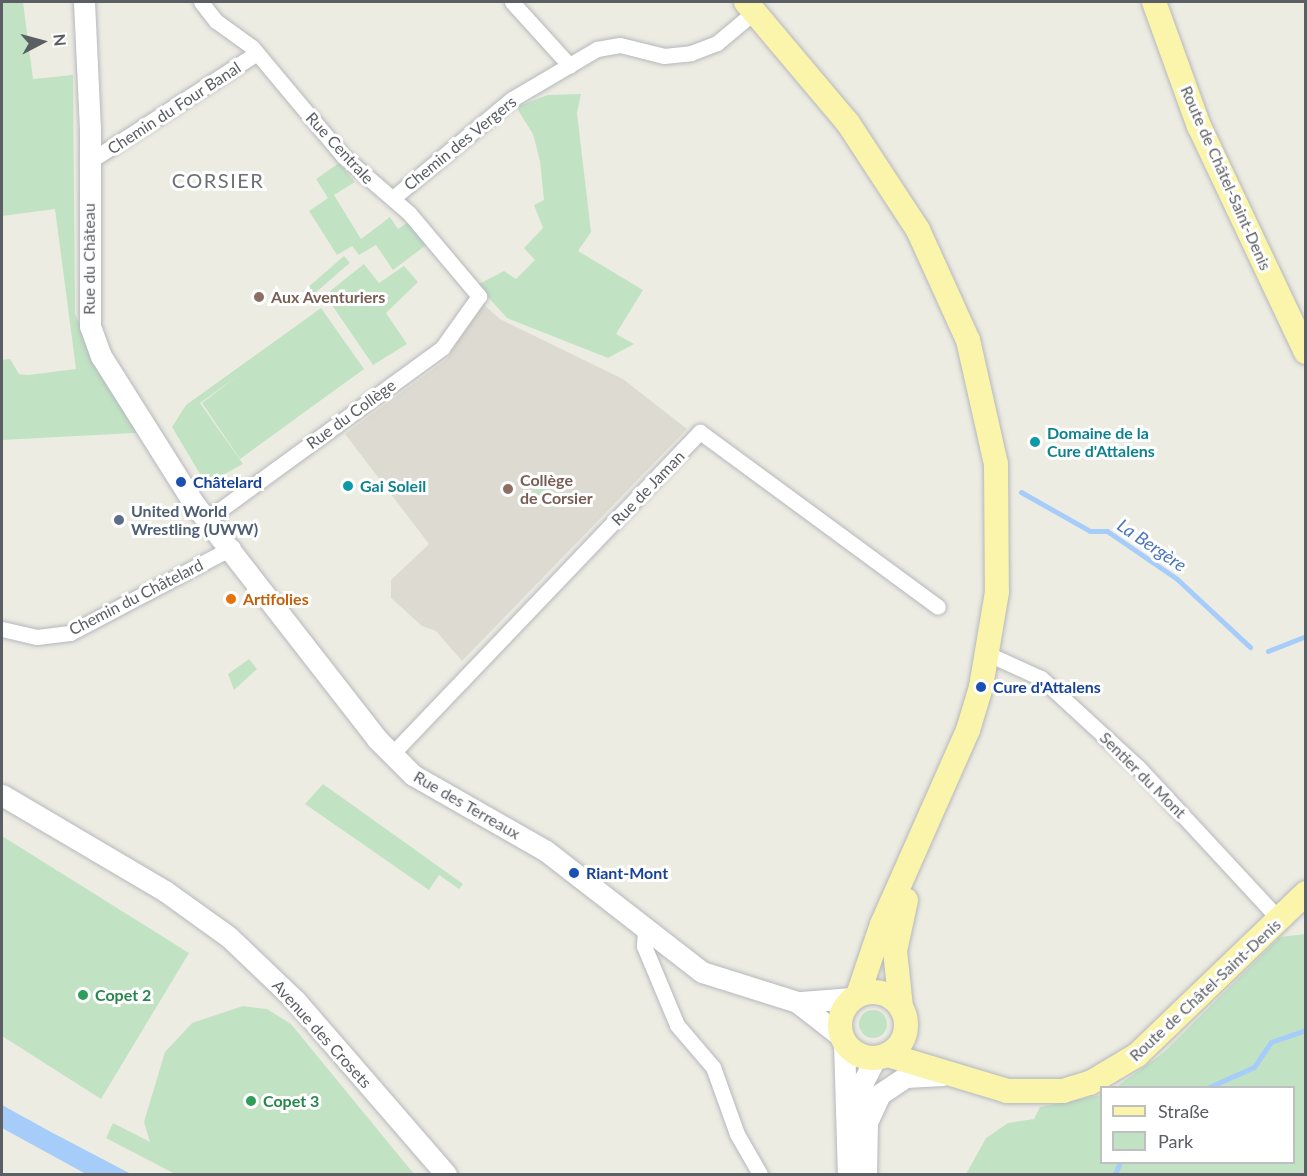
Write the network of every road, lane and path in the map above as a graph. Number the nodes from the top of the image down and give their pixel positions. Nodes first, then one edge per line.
1 (84, 2) edge
2 (201, 2) edge
3 (512, 2) edge
4 (1154, 2) edge
5 (750, 7) edge
6 (257, 53) junction
7 (570, 66) junction
8 (90, 161) junction
9 (393, 198) junction
10 (479, 296) joint
11 (1305, 352) edge
12 (209, 518) junction
13 (233, 548) junction
14 (938, 607) dead end
15 (2, 629) edge
16 (988, 654) junction
17 (975, 709) junction
18 (391, 755) junction
19 (2, 795) edge
20 (1304, 898) edge
21 (1280, 920) junction
22 (645, 928) junction
23 (855, 997) junction
24 (797, 1002) junction
25 (903, 1012) junction
26 (843, 1039) junction
27 (882, 1057) junction
28 (954, 1076) junction
29 (446, 1174) edge
30 (760, 1174) edge
31 (848, 1174) edge
32 (866, 1174) edge

1 - 8 street, Rue du Château
2 - 6 street, Rue Centrale
3 - 7 street
4 - 11 main road, Route de Châtel-Saint-Denis
5 - 7 street, Chemin des Vergers
5 - 16 main road
6 - 8 street, Chemin du Four Banal
6 - 9 street, Rue Centrale
7 - 9 street, Chemin des Vergers
8 - 12 street, Rue du Château
9 - 10 street, Rue Centrale
10 - 12 street, Rue du Collège
12 - 13 street, Rue des Terreaux
13 - 15 street, Chemin du Châtelard
13 - 18 street, Rue des Terreaux
14 - 18 street, Rue de Jaman
16 - 17 main road
16 - 21 street, Sentier du Mont
17 - 23 main road
17 - 25 main road
18 - 22 street, Rue des Terreaux
19 - 29 street, Avenue des Crosets
20 - 21 main road, Route de Châtel-Saint-Denis
21 - 28 main road, Route de Châtel-Saint-Denis
22 - 24 street, Rue des Terreaux
22 - 30 street
23 - 24 street, Rue des Terreaux
23 - 25 main road
23 - 26 main road
24 - 26 street, Rue des Terreaux
25 - 27 main road
25 - 28 main road
26 - 27 main road
26 - 31 street
27 - 28 main road, Route de Châtel-Saint-Denis
27 - 32 street
28 - 32 street

